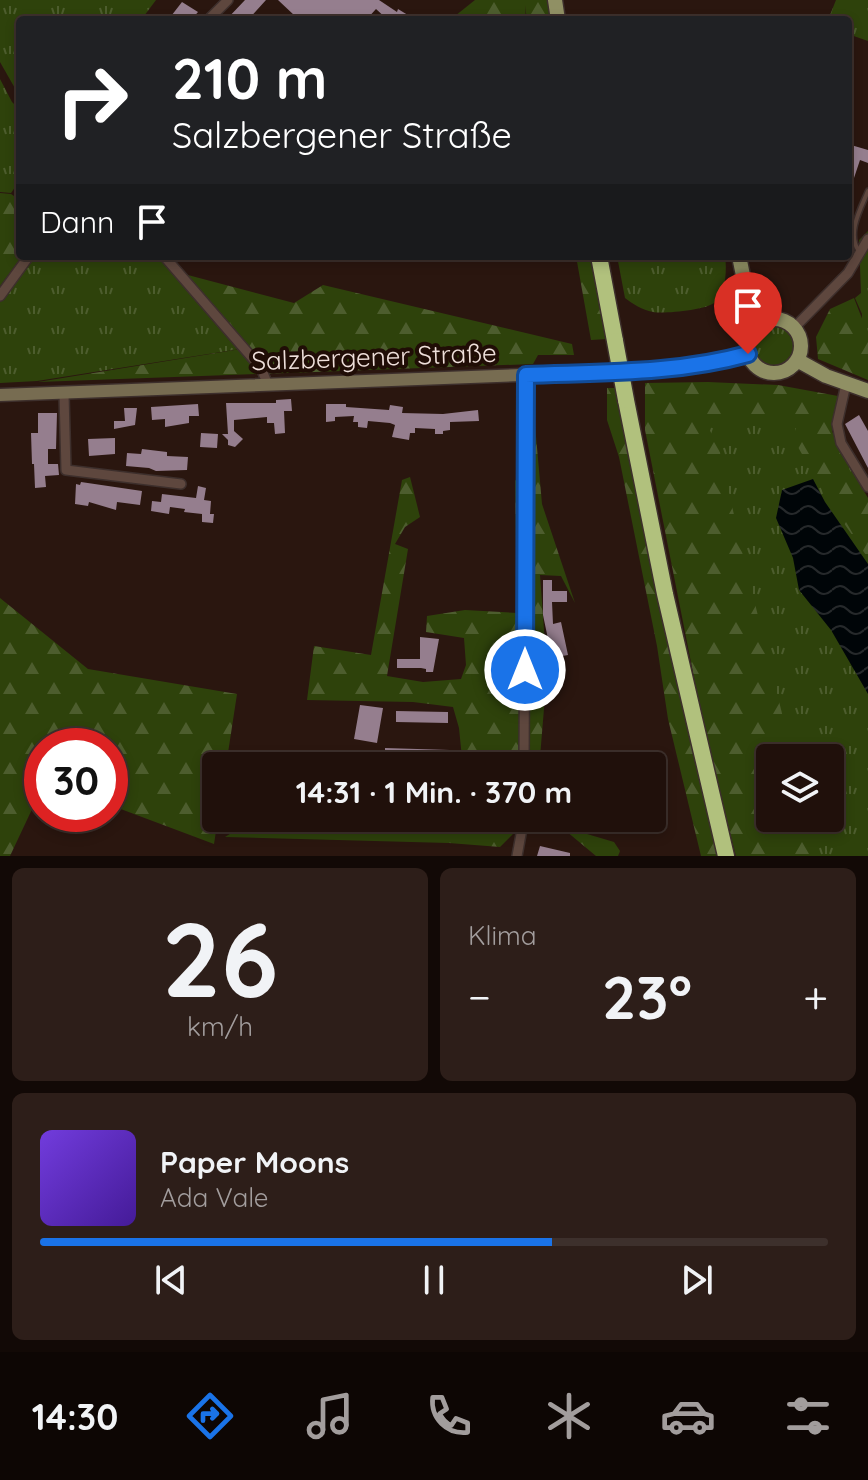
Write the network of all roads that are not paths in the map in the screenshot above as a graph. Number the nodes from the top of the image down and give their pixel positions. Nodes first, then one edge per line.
1 (228, 0) edge
2 (212, 16) edge
3 (868, 191) edge
4 (868, 239) edge
5 (861, 252) junction
6 (26, 260) edge
7 (167, 260) edge
8 (600, 260) edge
9 (740, 260) edge
10 (0, 296) edge
11 (761, 322) junction
12 (794, 328) junction
13 (748, 354) junction
14 (797, 360) junction
15 (526, 375) junction
16 (846, 384) junction
17 (268, 385) junction
18 (868, 391) edge
19 (64, 394) junction
20 (0, 395) edge
21 (181, 484) dead end
22 (868, 487) edge
23 (524, 752) edge
24 (521, 832) edge
25 (517, 856) edge
26 (726, 856) edge

1 - 2 street
3 - 5 lane
4 - 5 street
5 - 12 street
6 - 10 street
7 - 17 street
8 - 26 highway, bridge
9 - 11 main road
11 - 12 main road
11 - 13 main road
12 - 14 main road
13 - 14 main road
13 - 15 main road, Salzbergener Straße
14 - 16 main road
15 - 17 main road, Salzbergener Straße
15 - 23 street
16 - 18 main road
16 - 22 street
17 - 19 main road, Salzbergener Straße
19 - 20 main road, Salzbergener Straße
19 - 21 street
24 - 25 street

